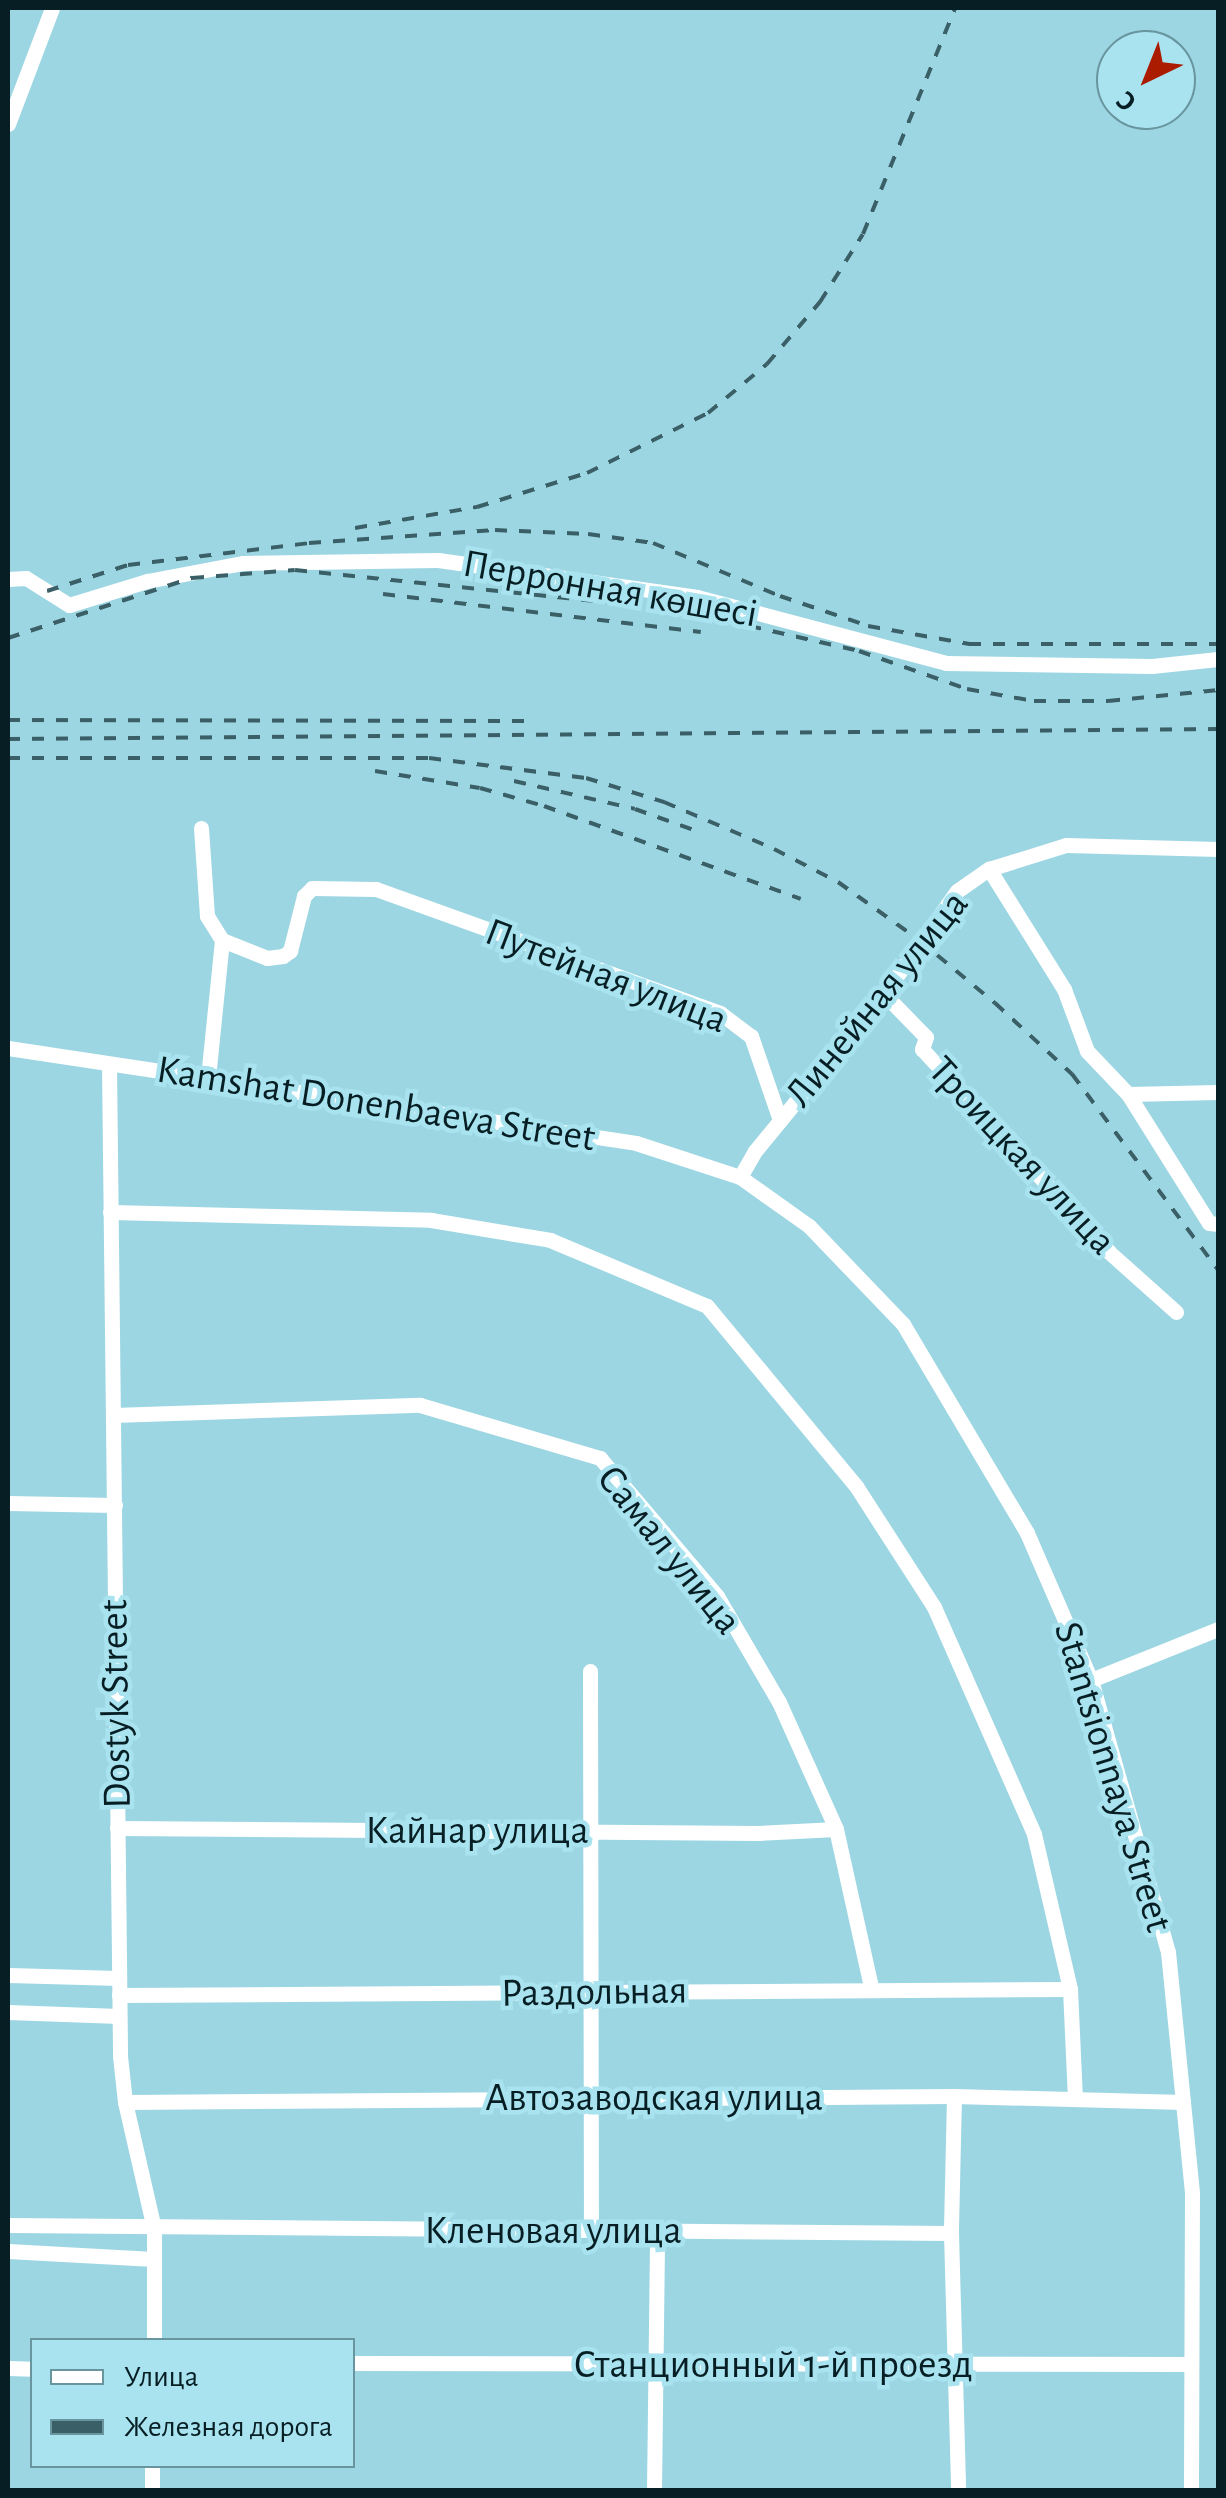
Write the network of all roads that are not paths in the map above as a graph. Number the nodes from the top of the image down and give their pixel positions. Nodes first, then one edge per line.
1 (52, 8) edge
2 (8, 124) edge
3 (8, 578) edge
4 (1218, 659) edge
5 (201, 828) dead end
6 (1218, 849) edge
7 (990, 869) junction
8 (222, 940) junction
9 (884, 994) junction
10 (8, 1048) edge
11 (109, 1064) junction
12 (208, 1078) junction
13 (1218, 1092) edge
14 (1128, 1094) junction
15 (780, 1120) junction
16 (740, 1177) junction
17 (110, 1212) junction
18 (1214, 1223) edge
19 (1176, 1312) dead end
20 (112, 1416) junction
21 (8, 1503) edge
22 (115, 1505) junction
23 (1218, 1629) edge
24 (590, 1671) dead end
25 (1091, 1680) junction
26 (117, 1828) junction
27 (836, 1828) junction
28 (590, 1832) junction
29 (8, 1975) edge
30 (119, 1978) junction
31 (871, 1988) junction
32 (1070, 1990) junction
33 (591, 1992) junction
34 (119, 1995) junction
35 (8, 2012) edge
36 (119, 2016) junction
37 (954, 2096) junction
38 (591, 2099) junction
39 (1075, 2099) junction
40 (125, 2102) junction
41 (1183, 2102) junction
42 (8, 2225) edge
43 (154, 2229) junction
44 (592, 2231) junction
45 (657, 2232) junction
46 (951, 2233) junction
47 (8, 2251) edge
48 (154, 2258) junction
49 (154, 2338) edge
50 (355, 2363) edge
51 (1192, 2364) junction
52 (656, 2365) junction
53 (957, 2366) junction
54 (654, 2490) edge
55 (958, 2490) edge
56 (1191, 2490) edge

1 - 2 street
3 - 4 street, Перронная көшесі
5 - 8 street
6 - 7 street, Линейная улица
7 - 9 street, Линейная улица
7 - 14 street
8 - 12 street
8 - 15 street, Путейная улица
9 - 15 street, Линейная улица
9 - 19 street, Троицкая улица
10 - 11 street, Kamshat Donenbaeva Street
11 - 12 street, Kamshat Donenbaeva Street
11 - 17 street, Dostyk Street
12 - 16 street, Kamshat Donenbaeva Street
13 - 14 street
14 - 18 street
15 - 16 street, Линейная улица
16 - 25 street, Stantsionnaya Street
17 - 20 street, Dostyk Street
17 - 32 street
20 - 22 street, Dostyk Street
20 - 27 street, Самал улица
21 - 22 street
22 - 26 street, Dostyk Street
23 - 25 street
24 - 28 street
25 - 41 street, Stantsionnaya Street
26 - 28 street, Кайнар улица
26 - 30 street, Dostyk Street
27 - 28 street, Кайнар улица
27 - 31 street, Самал улица
28 - 33 street
29 - 30 street
30 - 34 street, Dostyk Street
31 - 32 street, Раздольная
31 - 33 street, Раздольная
32 - 39 street
33 - 34 street, Раздольная
33 - 38 street
34 - 36 street, Dostyk Street
35 - 36 street
36 - 40 street, Dostyk Street
37 - 38 street, Автозаводская улица
37 - 39 street, Автозаводская улица
37 - 46 street
38 - 40 street, Автозаводская улица
38 - 44 street
39 - 41 street, Автозаводская улица
40 - 43 street, Dostyk Street
41 - 51 street, Stantsionnaya Street
42 - 43 street, Кленовая улица
43 - 44 street, Кленовая улица
43 - 48 street, Dostyk Street
44 - 45 street, Кленовая улица
45 - 46 street, Кленовая улица
45 - 52 street
46 - 53 street
47 - 48 street
48 - 49 street, Dostyk Street
50 - 52 street, Станционный 1-й проезд
51 - 53 street, Станционный 1-й проезд
51 - 56 street, Stantsionnaya Street
52 - 53 street, Станционный 1-й проезд
52 - 54 street
53 - 55 street

